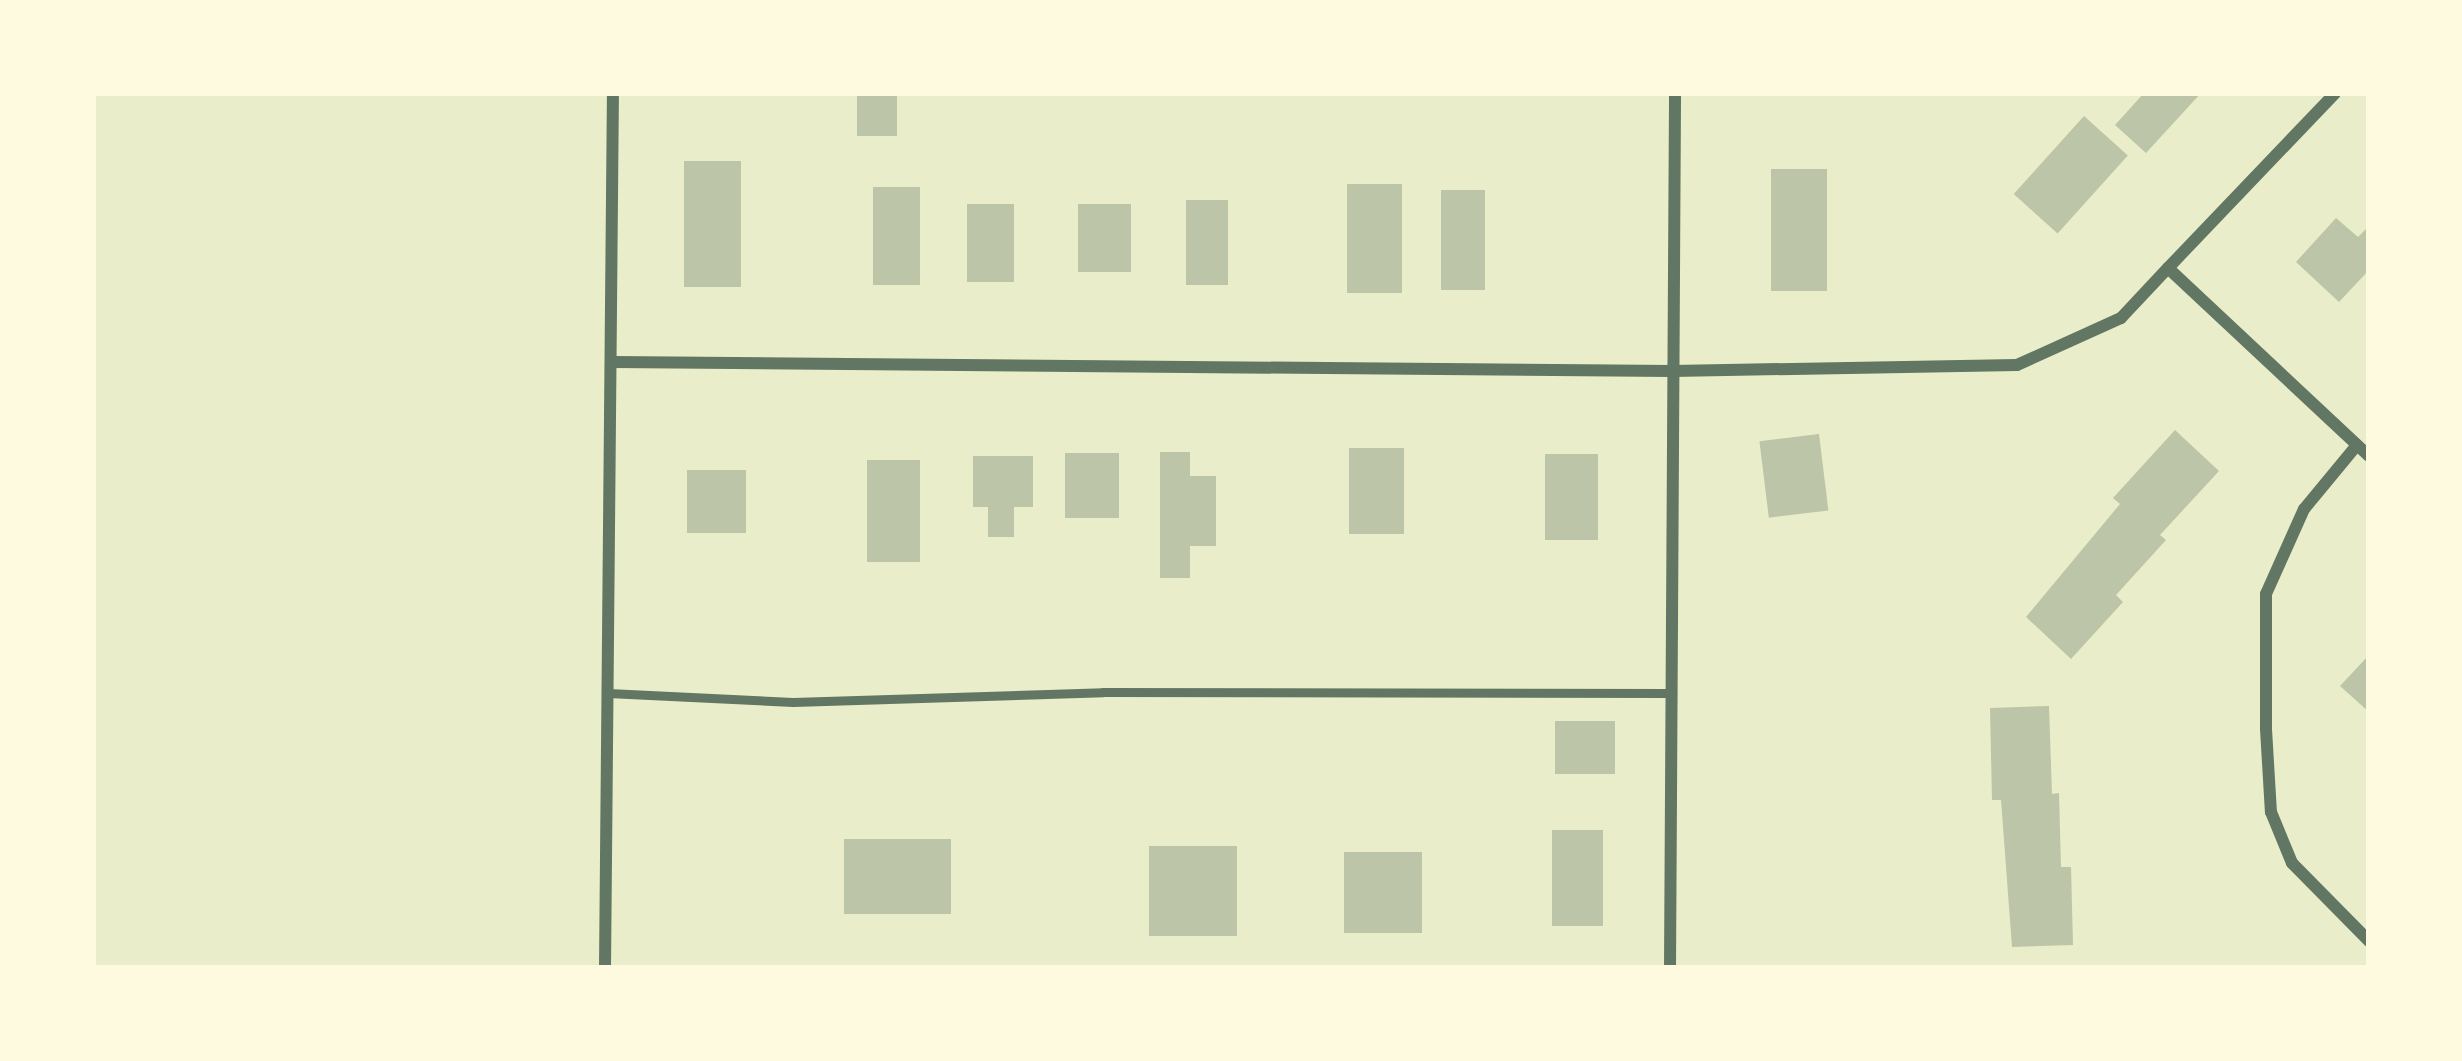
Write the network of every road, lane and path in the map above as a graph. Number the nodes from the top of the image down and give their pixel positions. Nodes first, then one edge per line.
1 (613, 93) edge
2 (1675, 93) edge
3 (2335, 93) edge
4 (2168, 268) junction
5 (613, 362) junction
6 (1672, 371) junction
7 (2357, 445) junction
8 (2369, 456) edge
9 (608, 693) junction
10 (1671, 693) junction
11 (2369, 941) edge
12 (605, 968) edge
13 (1670, 968) edge

1 - 5 street
2 - 6 street
3 - 4 street
4 - 6 street
4 - 7 street
5 - 6 street
5 - 9 street
6 - 10 street
7 - 8 street
7 - 11 street
9 - 10 lane
9 - 12 street
10 - 13 street

